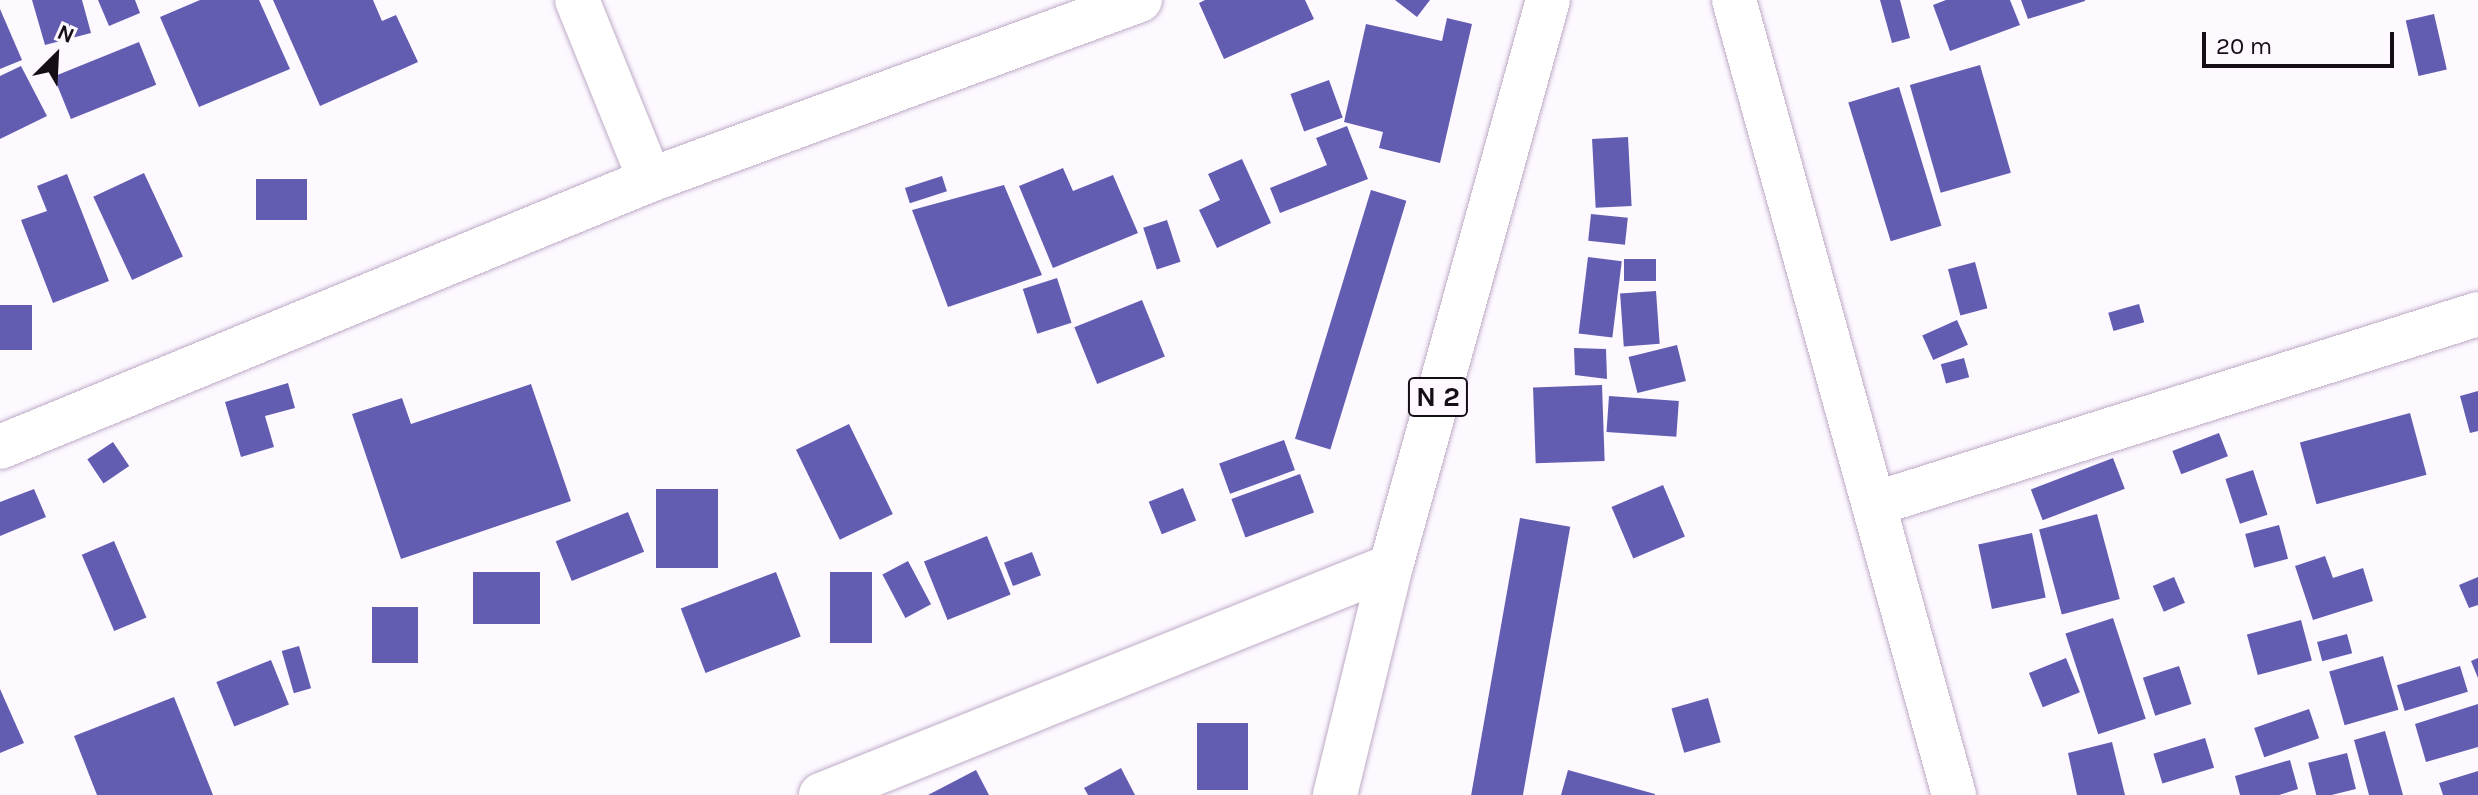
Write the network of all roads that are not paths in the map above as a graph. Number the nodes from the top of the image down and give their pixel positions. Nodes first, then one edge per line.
1 (577, 0) edge
2 (1140, 0) edge
3 (1548, 0) edge
4 (1734, 0) edge
5 (650, 180) junction
6 (2478, 314) edge
7 (0, 447) edge
8 (1874, 504) junction
9 (1391, 566) junction
10 (821, 795) edge
11 (1335, 795) edge
12 (1954, 795) edge

1 - 5 street
2 - 5 street
3 - 9 street, N 2
4 - 8 street
5 - 7 street
6 - 8 street
8 - 12 street
9 - 10 street
9 - 11 street, N 2

